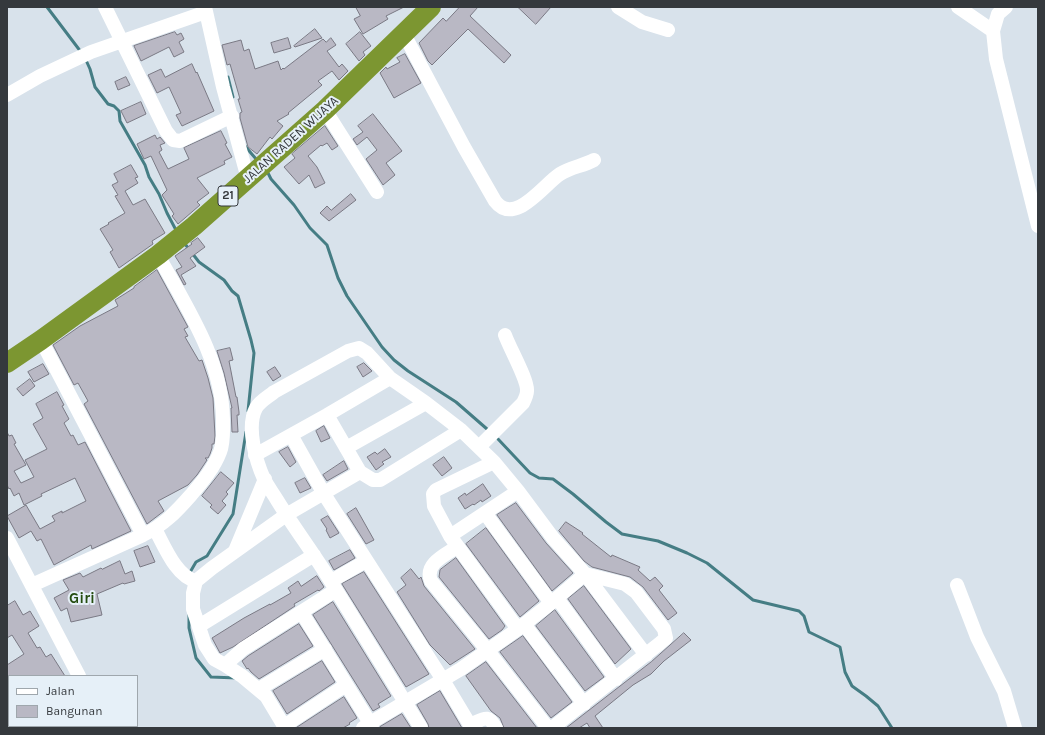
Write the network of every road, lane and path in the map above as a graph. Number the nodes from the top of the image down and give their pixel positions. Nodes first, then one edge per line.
1 (105, 7) edge
2 (431, 7) edge
3 (618, 7) edge
4 (958, 7) edge
5 (1006, 7) edge
6 (205, 9) edge
7 (668, 30) dead end
8 (993, 31) junction
9 (404, 34) junction
10 (123, 41) junction
11 (7, 95) edge
12 (325, 110) junction
13 (232, 116) junction
14 (594, 160) dead end
15 (248, 179) junction
16 (377, 192) dead end
17 (1038, 226) edge
18 (158, 255) junction
19 (505, 335) dead end
20 (41, 340) junction
21 (7, 363) edge
22 (390, 378) junction
23 (426, 403) junction
24 (327, 415) junction
25 (461, 430) junction
26 (291, 435) junction
27 (479, 447) junction
28 (346, 448) junction
29 (255, 455) junction
30 (494, 462) junction
31 (360, 472) junction
32 (264, 479) junction
33 (518, 491) junction
34 (324, 494) junction
35 (485, 513) junction
36 (286, 515) junction
37 (149, 532) junction
38 (7, 538) edge
39 (453, 541) junction
40 (235, 551) junction
41 (314, 555) junction
42 (366, 561) junction
43 (585, 574) junction
44 (189, 578) junction
45 (32, 585) junction
46 (957, 585) dead end
47 (334, 586) junction
48 (554, 601) junction
49 (302, 613) junction
50 (199, 626) junction
51 (521, 626) junction
52 (325, 649) junction
53 (488, 651) junction
54 (646, 655) junction
55 (225, 665) junction
56 (78, 675) edge
57 (616, 679) junction
58 (443, 680) junction
59 (346, 685) junction
60 (259, 689) junction
61 (406, 702) junction
62 (584, 704) junction
63 (368, 726) edge
64 (284, 727) edge
65 (468, 727) edge
66 (421, 728) edge
67 (496, 728) edge
68 (548, 728) edge
69 (552, 728) edge
70 (1015, 728) edge

1 - 10 street
2 - 9 highway, JALAN RADEN WIJAYA / 21
3 - 7 street
4 - 8 street
5 - 8 street
6 - 10 street
6 - 13 street
8 - 17 street
9 - 12 highway, JALAN RADEN WIJAYA / 21
9 - 14 street
10 - 11 street
10 - 13 street
12 - 15 highway, JALAN RADEN WIJAYA / 21
12 - 16 street
13 - 15 street
15 - 18 highway, JALAN RADEN WIJAYA / 21
18 - 20 highway, JALAN RADEN WIJAYA / 21
18 - 37 street
19 - 27 street
20 - 21 highway, JALAN RADEN WIJAYA / 21
20 - 37 street
22 - 23 street
22 - 24 street
22 - 29 street
23 - 25 street
23 - 28 street
24 - 26 street
24 - 28 street
25 - 27 street
25 - 31 street
26 - 29 street
26 - 34 street
27 - 30 street
28 - 31 street
29 - 32 street
30 - 33 street
30 - 39 street
31 - 34 street
32 - 36 street
32 - 40 street
33 - 35 street
33 - 43 street
34 - 36 street
34 - 42 street
35 - 39 street
35 - 48 street
36 - 40 street
36 - 41 street
37 - 44 street
37 - 45 street
38 - 45 street
39 - 51 street
39 - 53 street
40 - 44 street
41 - 47 street
41 - 50 street
42 - 47 street
42 - 58 street
43 - 48 street
43 - 54 street
43 - 54 street
44 - 50 street
45 - 56 street
46 - 70 street
47 - 49 street
47 - 61 street
48 - 51 street
48 - 57 street
49 - 52 street
49 - 55 street
50 - 55 street
51 - 53 street
51 - 62 street
52 - 59 street
52 - 60 street
53 - 58 street
53 - 68 street
54 - 57 street
55 - 60 street
57 - 62 street
58 - 61 street
58 - 65 street
59 - 63 street
59 - 64 street
60 - 64 street
61 - 63 street
61 - 66 street
62 - 69 street
65 - 67 street

